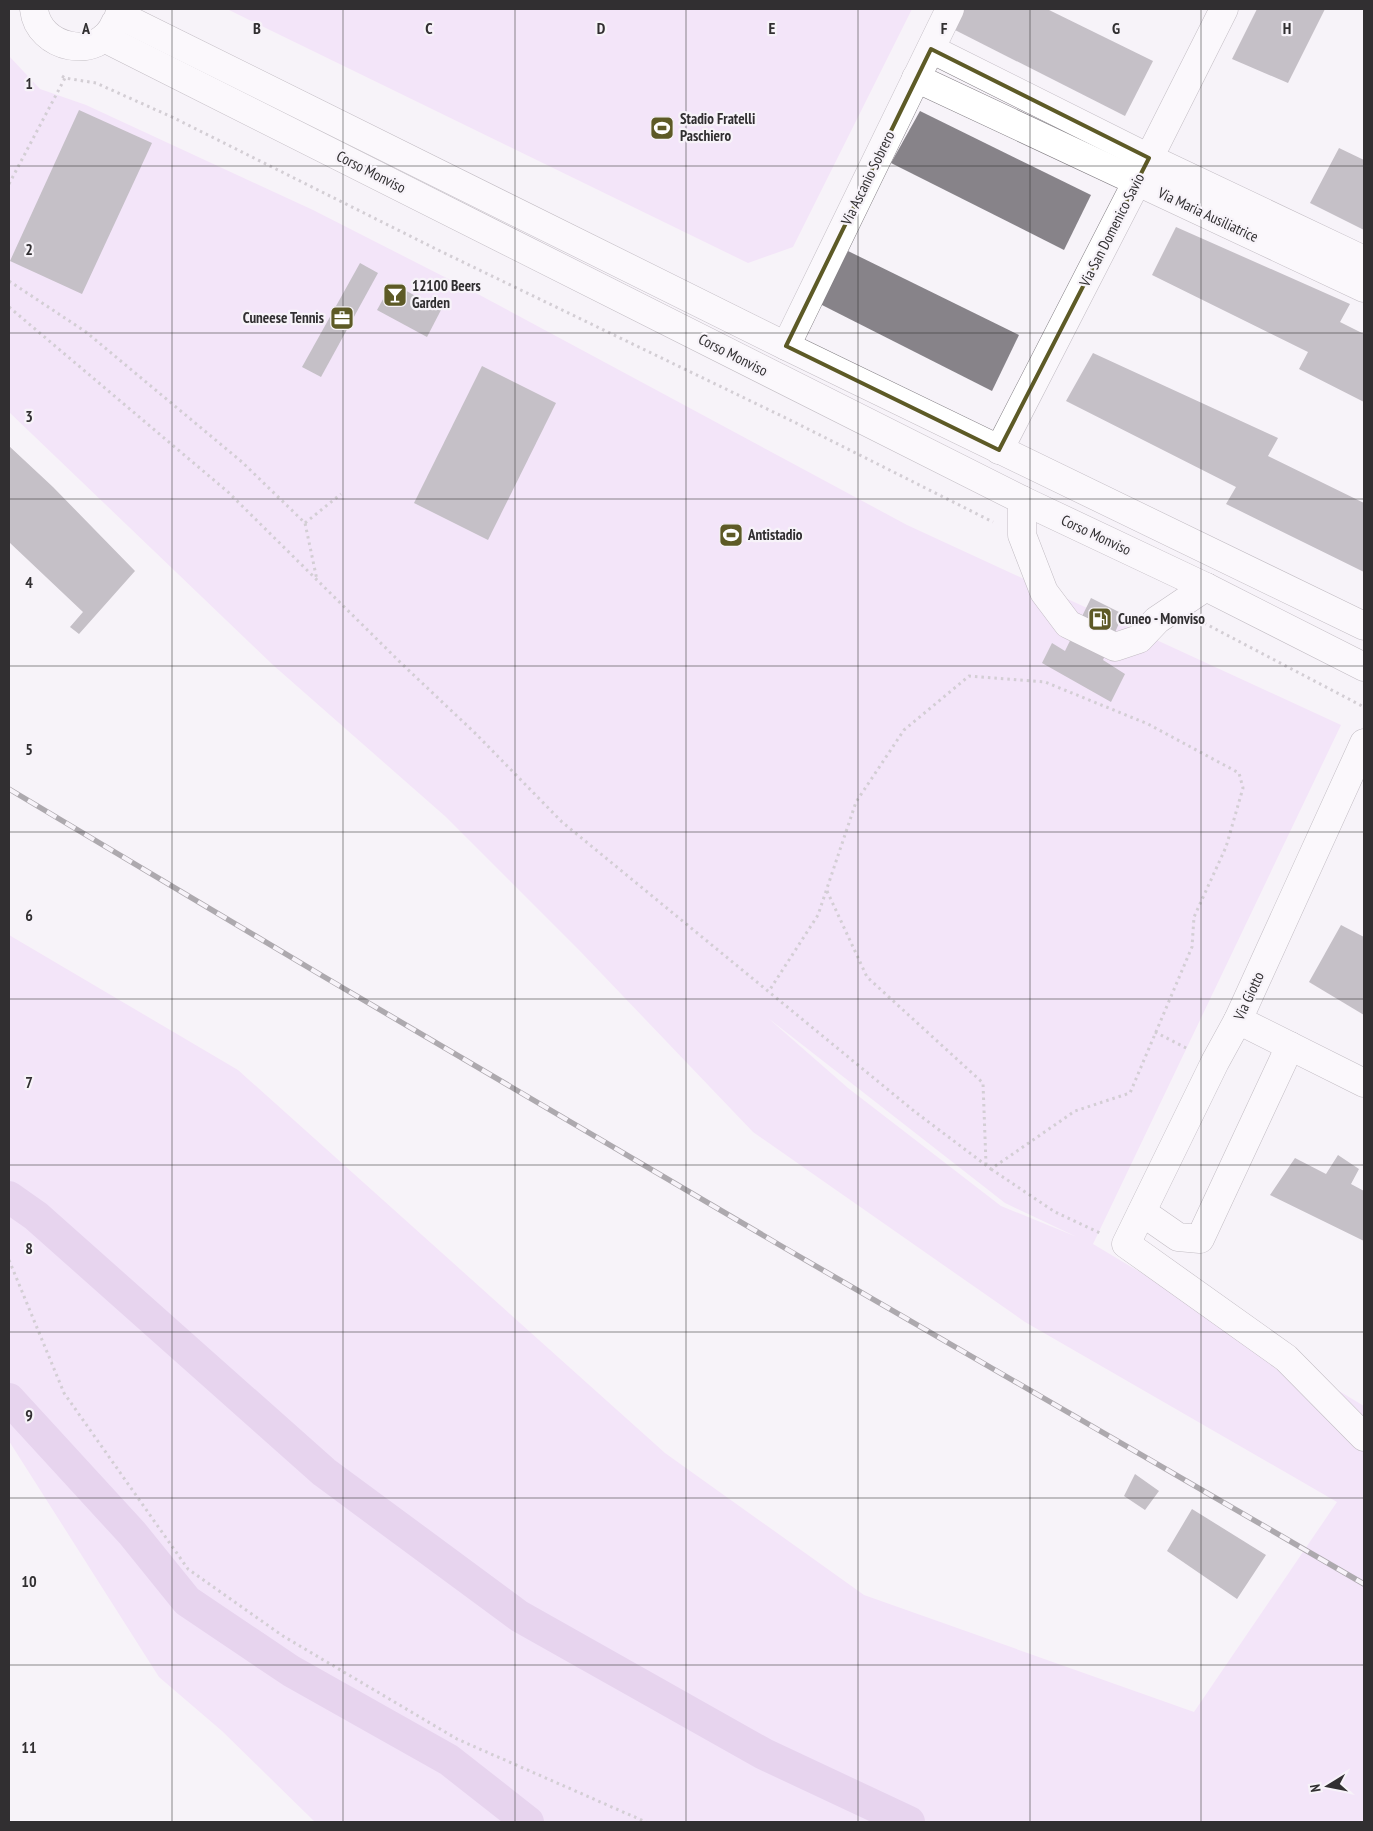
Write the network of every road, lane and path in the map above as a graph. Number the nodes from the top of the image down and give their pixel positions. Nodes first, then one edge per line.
1 (34, 9) edge
2 (950, 9) edge
3 (1224, 9) edge
4 (114, 21) edge
5 (931, 49) junction
6 (58, 74) dead end
7 (65, 78) junction
8 (916, 78) junction
9 (1143, 170) junction
10 (9, 184) edge
11 (1364, 260) edge
12 (9, 281) edge
13 (1364, 288) edge
14 (9, 307) edge
15 (786, 346) junction
16 (999, 450) junction
17 (340, 494) dead end
18 (1022, 500) junction
19 (306, 523) junction
20 (1022, 535) junction
21 (317, 581) junction
22 (1206, 587) junction
23 (1175, 608) junction
24 (1364, 626) edge
25 (1364, 667) edge
26 (1364, 707) edge
27 (1364, 743) edge
28 (827, 890) junction
29 (769, 992) junction
30 (1238, 1020) junction
31 (1155, 1032) junction
32 (1290, 1046) junction
33 (1215, 1062) junction
34 (1364, 1083) edge
35 (986, 1164) junction
36 (991, 1169) junction
37 (1142, 1212) junction
38 (1126, 1244) junction
39 (9, 1260) edge
40 (1364, 1436) edge
41 (646, 1822) edge

1 - 4 main road
2 - 5 main road, Via Ascanio Sobrero
3 - 9 main road, Via San Domenico Savio
4 - 15 main road, Corso Monviso
4 - 18 main road, Corso Monviso
5 - 8 main road, Via Ascanio Sobrero
5 - 9 main road, Via Maria Ausiliatrice
6 - 7 path
7 - 10 path
7 - 20 path
8 - 9 main road, Via Maria Ausiliatrice
8 - 15 main road, Via Ascanio Sobrero
9 - 11 main road, Via Maria Ausiliatrice
9 - 13 main road, Via Maria Ausiliatrice
9 - 16 main road, Via San Domenico Savio
12 - 19 path
14 - 21 path
15 - 16 main road, Corso Monviso
16 - 24 main road, Corso Monviso
17 - 19 path
18 - 20 main road
18 - 22 main road, Corso Monviso
19 - 21 path
20 - 23 main road
21 - 29 path
22 - 23 main road
22 - 25 main road, Corso Monviso
23 - 26 path
27 - 30 main road, Via Giotto
28 - 29 path
28 - 31 path
28 - 35 path
29 - 35 path
30 - 32 main road
30 - 33 main road, Via Giotto
31 - 33 path
31 - 36 path
32 - 34 main road
32 - 37 main road
33 - 37 main road, Via Giotto
35 - 36 path
36 - 38 path
37 - 38 main road, Via Giotto
38 - 40 main road
39 - 41 path

